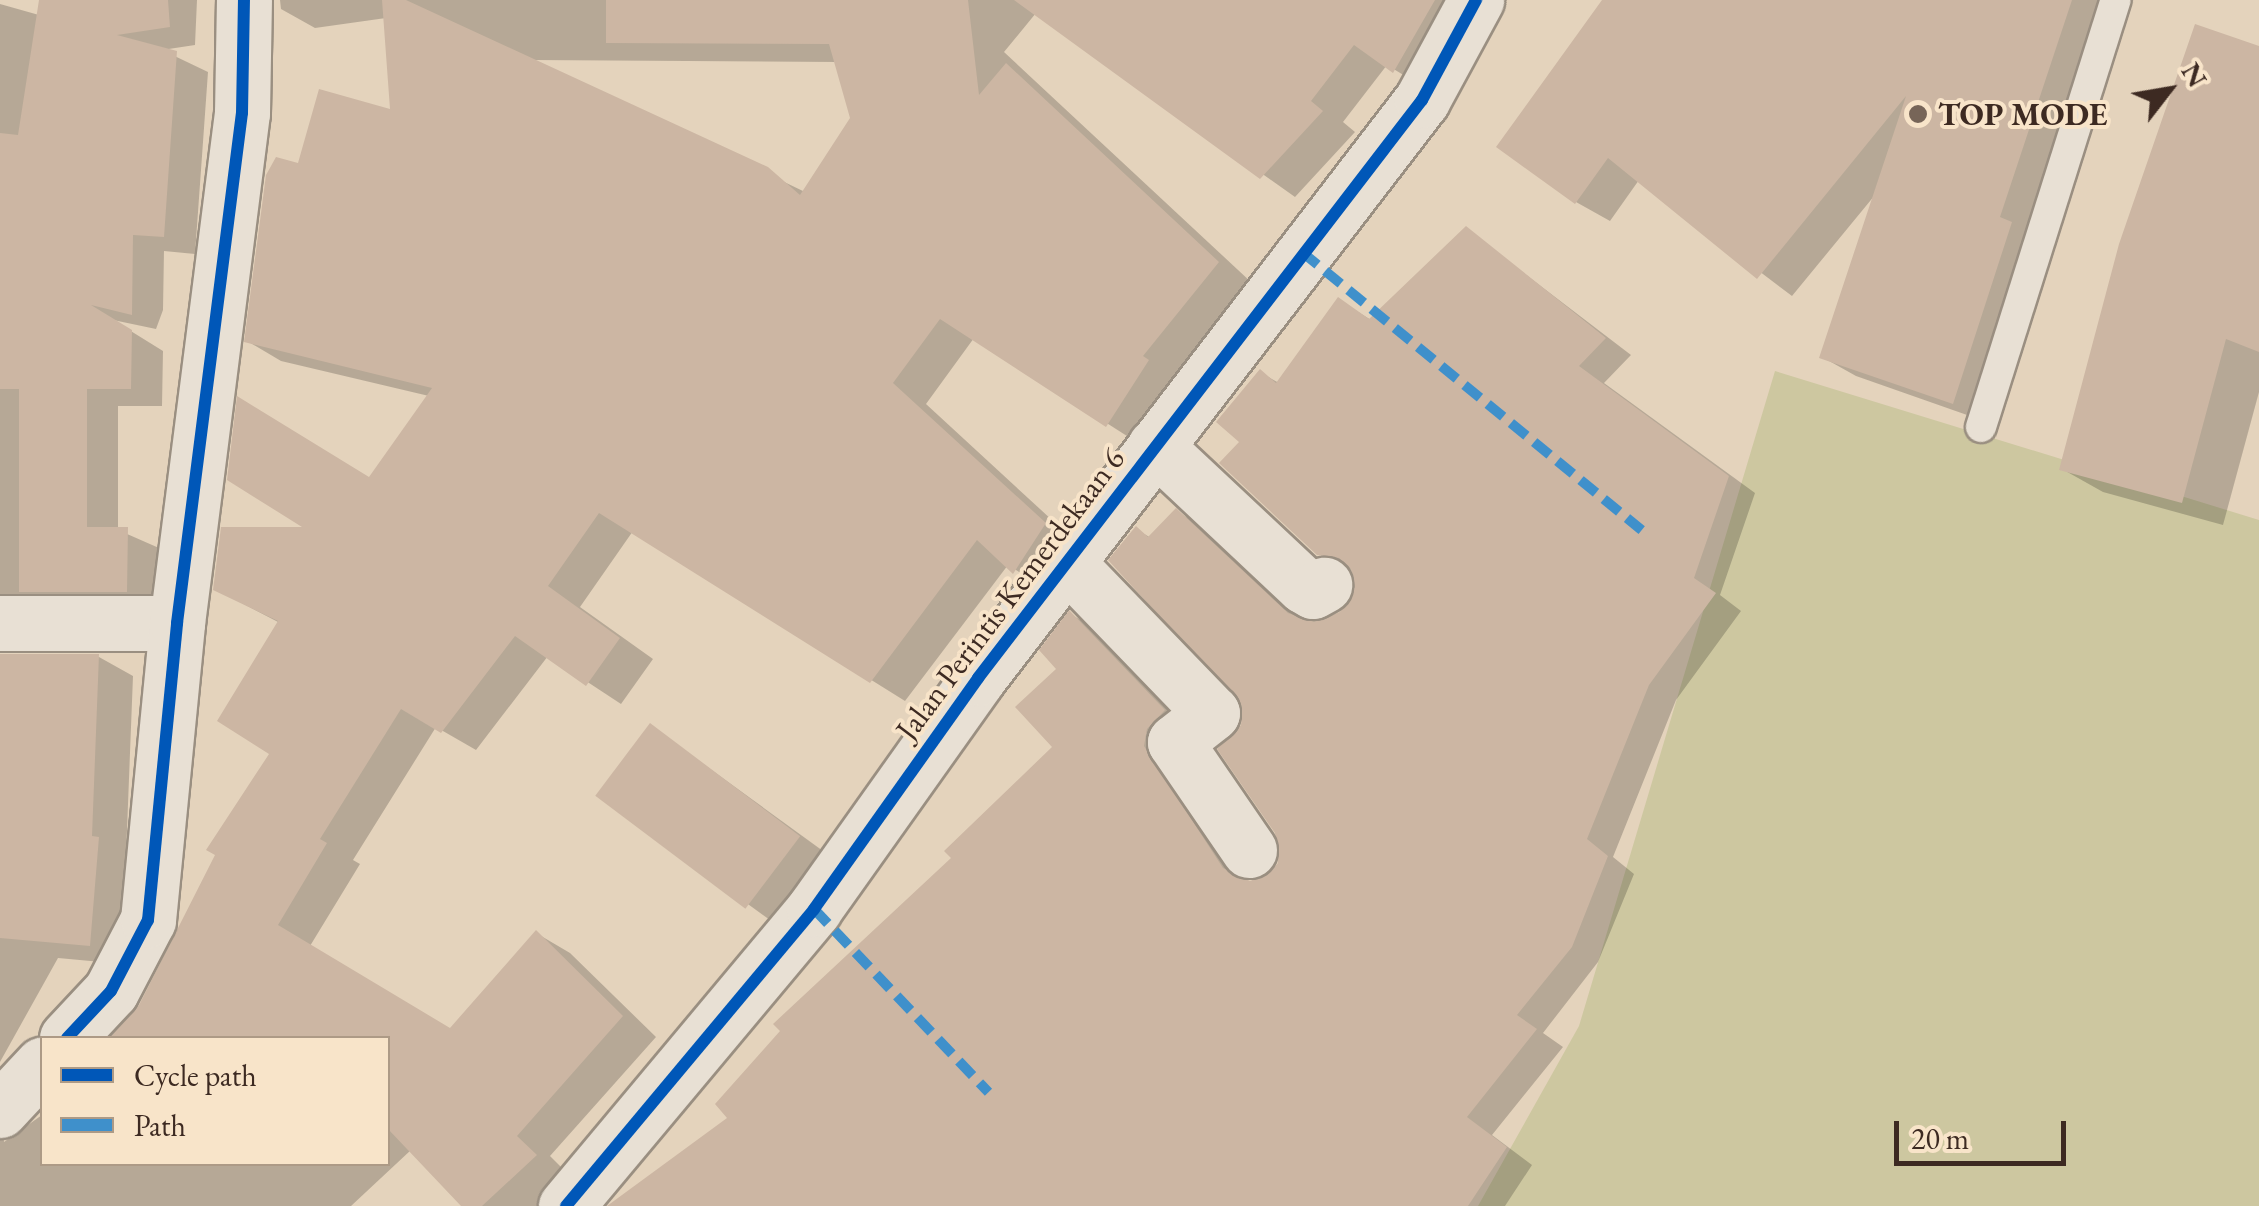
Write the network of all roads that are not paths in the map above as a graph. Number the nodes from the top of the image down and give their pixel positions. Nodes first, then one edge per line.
1 (244, 0) edge
2 (1476, 0) edge
3 (2116, 0) edge
4 (1981, 427) dead end
5 (1156, 446) junction
6 (1066, 562) junction
7 (1324, 585) dead end
8 (176, 623) junction
9 (0, 624) edge
10 (1249, 850) dead end
11 (69, 1036) edge
12 (40, 1067) edge
13 (0, 1110) edge
14 (594, 1194) edge

1 - 8 street
2 - 5 street, Jalan Perintis Kemerdekaan 6
3 - 4 lane
5 - 6 street, Jalan Perintis Kemerdekaan 6
5 - 7 street
6 - 10 street
6 - 14 street, Jalan Perintis Kemerdekaan 6
8 - 9 street
8 - 11 street
12 - 13 street

